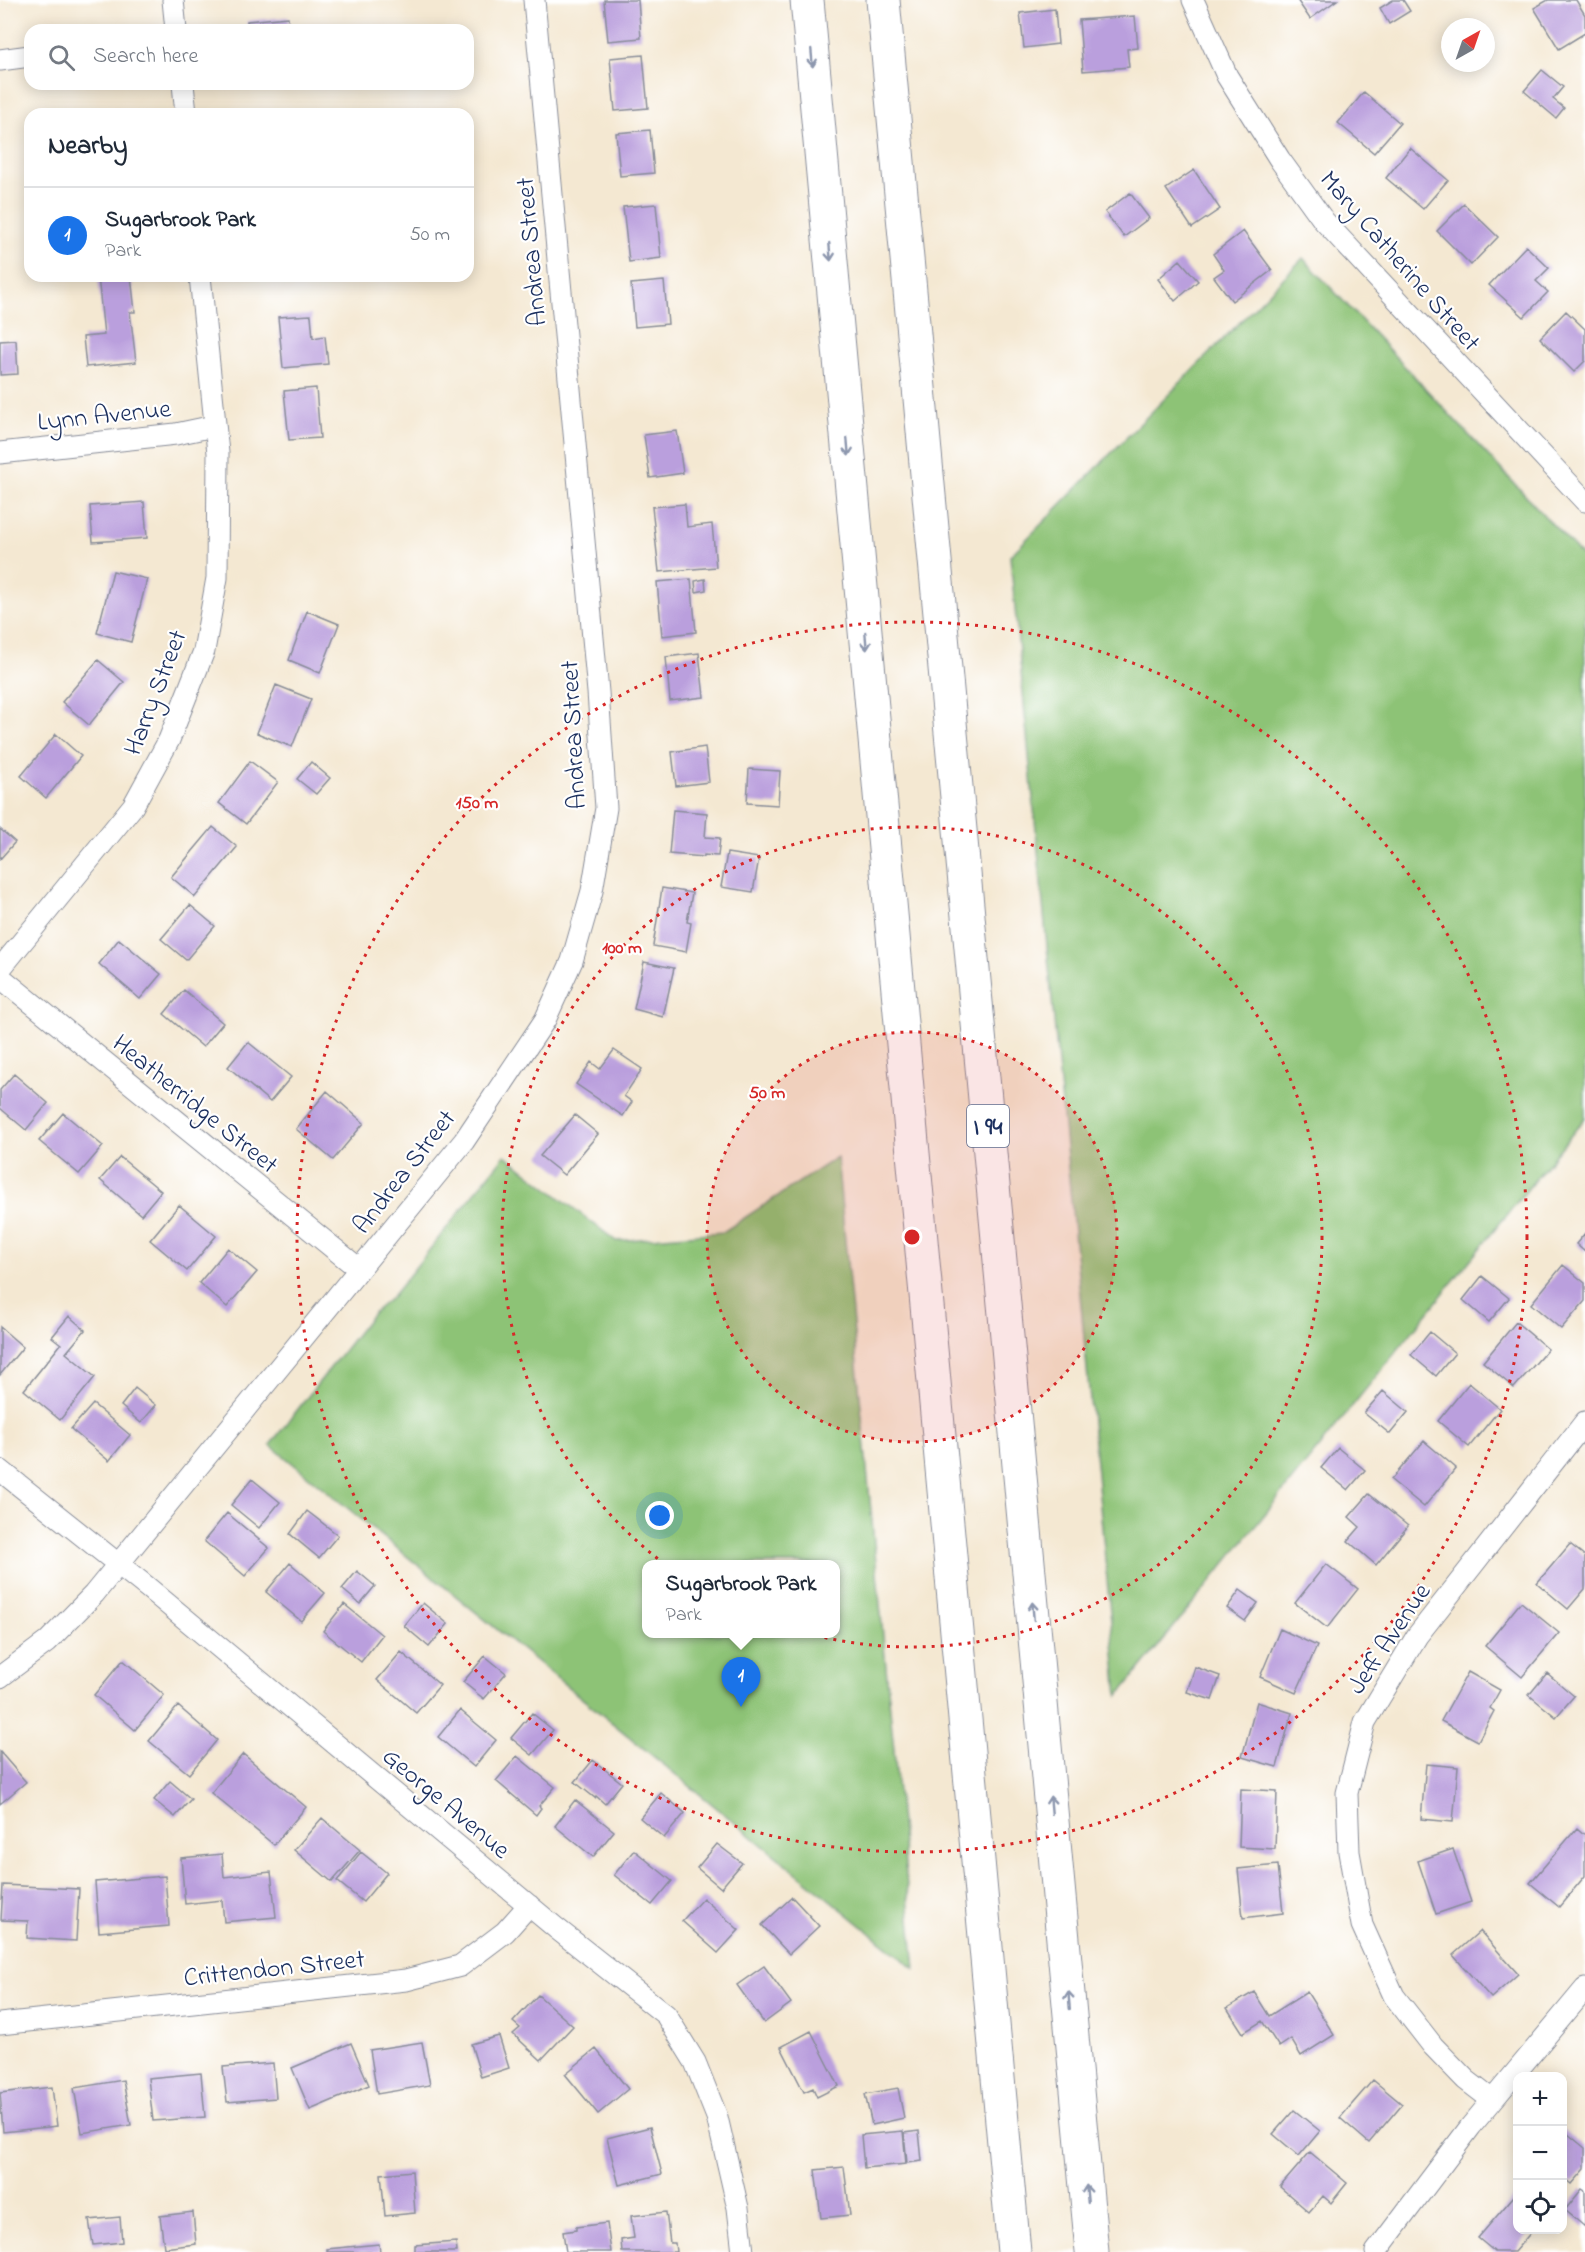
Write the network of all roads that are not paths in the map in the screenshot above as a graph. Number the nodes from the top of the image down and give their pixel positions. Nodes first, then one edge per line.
1 (173, 0) edge
2 (534, 0) edge
3 (807, 0) edge
4 (883, 0) edge
5 (1193, 0) edge
6 (175, 24) edge
7 (24, 57) edge
8 (0, 60) edge
9 (184, 90) edge
10 (185, 108) edge
11 (202, 282) edge
12 (214, 426) junction
13 (0, 453) edge
14 (1585, 501) edge
15 (0, 969) edge
16 (0, 977) edge
17 (359, 1269) junction
18 (1585, 1422) edge
19 (0, 1470) edge
20 (119, 1564) junction
21 (0, 1677) edge
22 (529, 1905) junction
23 (1585, 1989) edge
24 (0, 2024) edge
25 (1492, 2100) junction
26 (743, 2252) edge
27 (1014, 2252) edge
28 (1092, 2252) edge
29 (1376, 2252) edge

1 - 6 street
2 - 17 street, Andrea Street
3 -> 27 highway
28 -> 4 highway, I 94
5 - 14 street, Mary Catherine Street
7 - 8 street
9 - 10 street
11 - 12 street, Harry Street
12 - 13 street, Lynn Avenue
12 - 15 street, Harry Street
16 - 17 street, Heatherridge Street
17 - 20 street, Andrea Street
18 - 25 street, Jeff Avenue
19 - 20 street, George Avenue
20 - 21 street, Andrea Street
20 - 22 street, George Avenue
22 - 24 street, Crittendon Street
22 - 26 street, George Avenue
23 - 25 street
25 - 29 street

